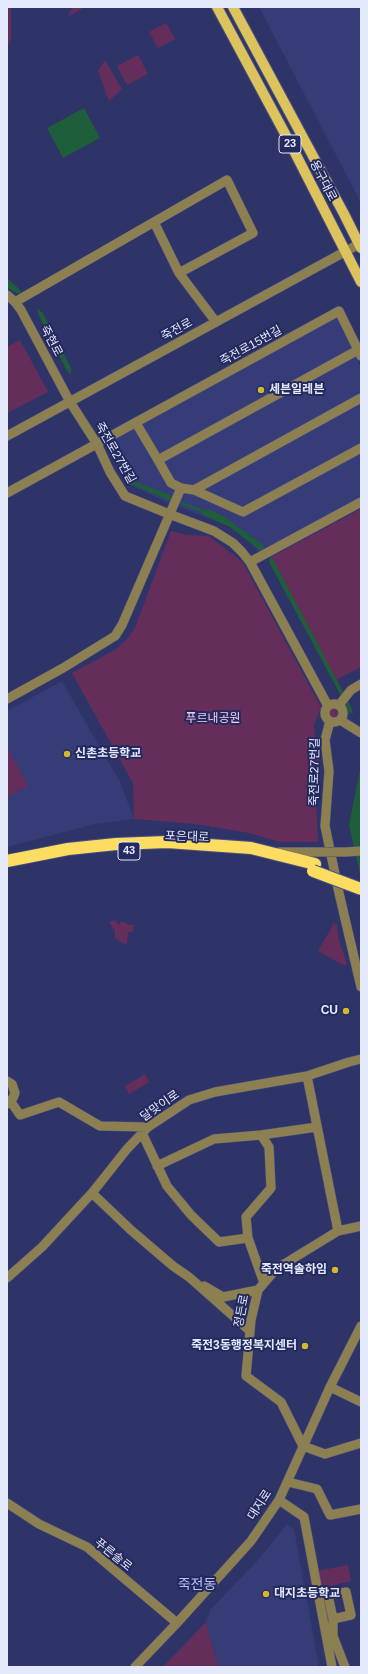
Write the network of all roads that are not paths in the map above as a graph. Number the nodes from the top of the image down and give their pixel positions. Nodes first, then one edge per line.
1 (217, 7) edge
2 (233, 7) edge
3 (154, 222) junction
4 (360, 246) edge
5 (346, 251) junction
6 (179, 273) junction
7 (361, 282) edge
8 (7, 295) edge
9 (15, 302) junction
10 (216, 322) junction
11 (360, 353) edge
12 (361, 398) edge
13 (70, 402) junction
14 (136, 423) junction
15 (7, 436) edge
16 (97, 444) junction
17 (361, 448) edge
18 (158, 460) junction
19 (180, 490) junction
20 (194, 490) junction
21 (7, 493) edge
22 (361, 502) edge
23 (169, 514) junction
24 (250, 562) junction
25 (361, 684) edge
26 (7, 699) edge
27 (341, 702) junction
28 (328, 706) junction
29 (330, 722) junction
30 (344, 722) junction
31 (361, 733) edge
32 (361, 851) edge
33 (270, 852) junction
34 (7, 861) edge
35 (314, 868) junction
36 (7, 869) edge
37 (361, 882) edge
38 (361, 890) edge
39 (361, 987) edge
40 (361, 1059) edge
41 (307, 1076) junction
42 (7, 1081) edge
43 (9, 1103) edge
44 (317, 1127) junction
45 (145, 1130) junction
46 (261, 1135) junction
47 (157, 1166) junction
48 (92, 1192) junction
49 (361, 1226) edge
50 (338, 1231) junction
51 (248, 1238) junction
52 (189, 1277) junction
53 (7, 1278) edge
54 (261, 1286) junction
55 (361, 1326) edge
56 (250, 1331) junction
57 (359, 1338) edge
58 (330, 1387) junction
59 (361, 1402) edge
60 (361, 1443) edge
61 (303, 1446) junction
62 (288, 1482) junction
63 (279, 1500) junction
64 (7, 1503) edge
65 (361, 1509) edge
66 (333, 1619) dead end
67 (177, 1623) junction
68 (135, 1667) edge
69 (332, 1667) edge
70 (345, 1667) edge

1 - 5 main road, 용구대로 / 23
2 - 4 main road, 용구대로 / 23
3 - 6 street
3 - 6 street
3 - 9 street
4 - 5 street, 죽전로
5 - 7 main road, 용구대로 / 23
5 - 10 street, 죽전로
6 - 10 street
8 - 9 street, 죽현로
9 - 13 street, 죽현로
10 - 13 street, 죽전로
11 - 14 street, 죽전로15번길
11 - 18 street, 죽전로15번길
12 - 20 street
13 - 15 street, 죽전로
13 - 16 street, 죽전로27번길
14 - 16 street, 죽전로15번길
14 - 18 street
16 - 21 street, 죽전로15번길
16 - 23 street, 죽전로27번길
17 - 20 street
18 - 19 street
19 - 20 street
19 - 23 street
22 - 24 street
23 - 24 street, 죽전로27번길
23 - 26 street
24 - 28 street, 죽전로27번길
25 - 27 street
27 - 28 street
27 - 30 street
28 - 29 street
29 - 30 street
29 - 39 street, 죽전로27번길
30 - 31 street
32 - 33 street, bridge
33 - 34 highway, 포은대로 / 43
33 - 35 highway, 포은대로 / 43
35 - 36 highway, 포은대로 / 43
35 - 37 highway, 포은대로 / 43
35 - 38 highway, 포은대로 / 43, bridge
40 - 41 street, 달맞이로
41 - 44 street
41 - 45 street, 달맞이로
42 - 43 street
43 - 45 street
44 - 46 street
44 - 50 street
45 - 47 street
45 - 48 street, 달맞이로
46 - 47 street
46 - 51 street
47 - 51 street
48 - 52 street
48 - 53 street, 달맞이로
49 - 50 street, 정든로
50 - 54 street, 정든로
51 - 54 street
52 - 54 street
52 - 56 street
54 - 56 street, 정든로
55 - 57 street, 대지로
56 - 61 street, 정든로
57 - 58 street, 대지로
58 - 59 street
58 - 61 street, 대지로
60 - 61 street
61 - 62 street, 대지로
62 - 63 street, 대지로
62 - 65 street
63 - 67 street, 대지로
63 - 69 street
64 - 67 street, 푸른솔로
66 - 70 street
67 - 68 street, 대지로

